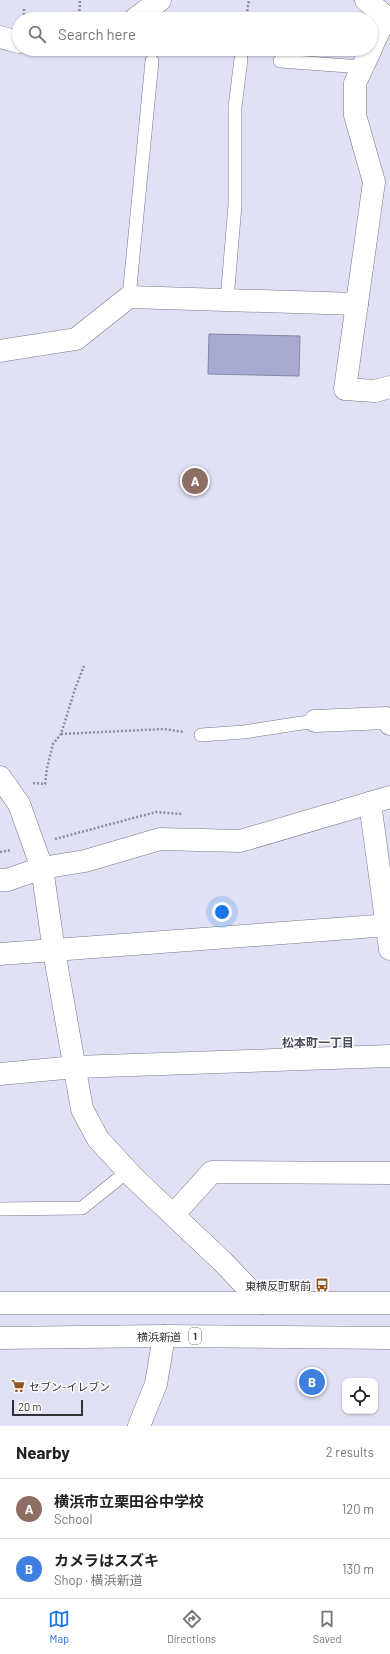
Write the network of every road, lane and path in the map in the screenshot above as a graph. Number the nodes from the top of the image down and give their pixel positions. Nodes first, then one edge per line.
1 (80, 0) edge
2 (160, 0) edge
3 (249, 0) edge
4 (366, 0) edge
5 (24, 7) dead end
6 (24, 12) edge
7 (80, 12) edge
8 (144, 12) edge
9 (247, 12) edge
10 (388, 18) edge
11 (378, 36) edge
12 (0, 37) edge
13 (12, 40) edge
14 (353, 56) edge
15 (368, 56) edge
16 (241, 59) dead end
17 (152, 61) dead end
18 (280, 61) dead end
19 (129, 298) junction
20 (227, 300) junction
21 (358, 304) junction
22 (0, 351) edge
23 (390, 387) edge
24 (84, 666) dead end
25 (315, 721) joint
26 (390, 724) edge
27 (61, 734) junction
28 (201, 735) joint
29 (0, 777) edge
30 (45, 784) dead end
31 (380, 800) edge
32 (42, 868) junction
33 (0, 880) edge
34 (388, 926) edge
35 (390, 949) edge
36 (54, 951) junction
37 (0, 954) edge
38 (390, 1056) edge
39 (75, 1067) junction
40 (0, 1074) edge
41 (128, 1171) junction
42 (390, 1173) edge
43 (0, 1209) edge
44 (174, 1214) junction
45 (0, 1303) edge
46 (262, 1303) junction
47 (390, 1303) edge
48 (164, 1336) junction
49 (0, 1338) edge
50 (390, 1338) edge
51 (139, 1426) edge

1 - 7 path
2 - 8 main road
3 - 9 path
4 - 10 main road
5 - 6 path
10 - 11 main road
12 - 13 main road
14 - 18 lane
15 - 21 main road
16 - 20 lane
17 - 19 lane
19 - 20 main road
19 - 22 main road
20 - 21 main road
21 - 23 main road
24 - 27 path
25 - 26 main road
25 - 28 lane
27 - 28 path
27 - 30 path
29 - 32 main road
31 - 32 main road
31 - 34 main road
32 - 33 main road
32 - 36 main road
34 - 35 main road
34 - 36 main road
36 - 37 main road
36 - 39 main road
38 - 39 main road
39 - 40 main road
39 - 41 main road
41 - 43 lane
41 - 44 main road
42 - 44 main road
44 - 46 main road
45 - 46 main road
46 - 47 main road
48 - 49 main road, 横浜新道 / 1
48 - 50 main road, 横浜新道 / 1
48 - 51 main road

